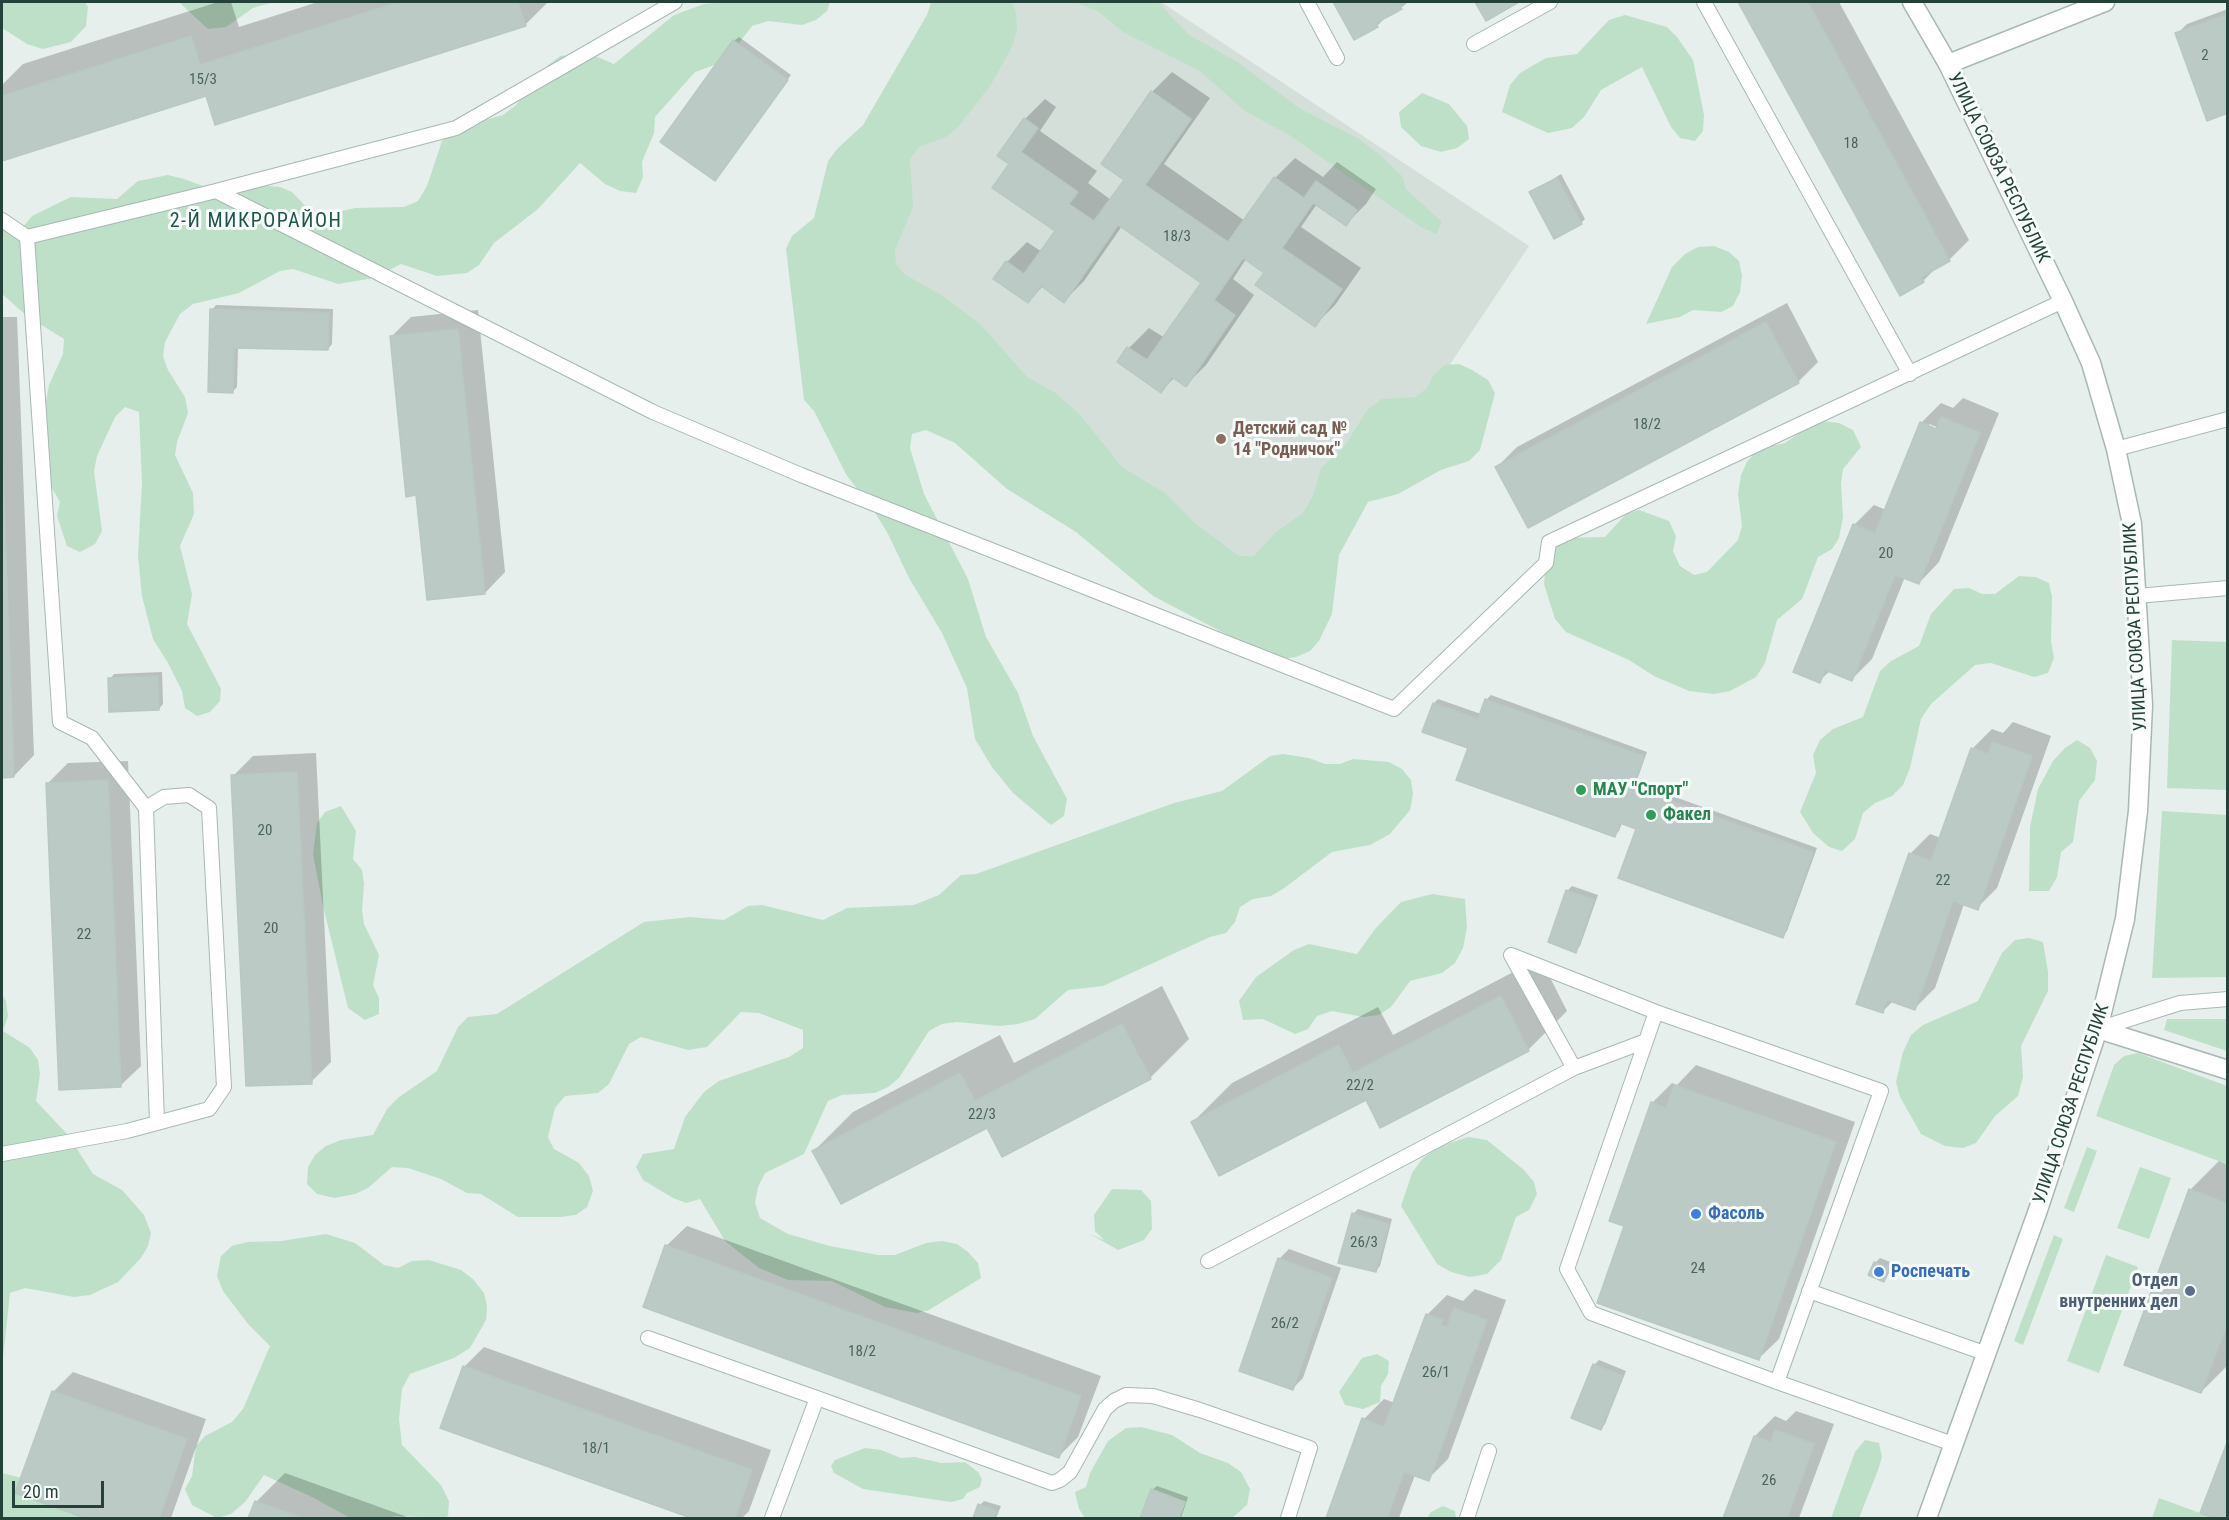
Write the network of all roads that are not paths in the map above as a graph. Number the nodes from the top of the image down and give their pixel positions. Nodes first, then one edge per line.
1 (675, 2) edge
2 (1307, 2) edge
3 (1550, 2) edge
4 (1704, 2) edge
5 (1912, 2) edge
6 (2105, 2) edge
7 (1474, 44) dead end
8 (1337, 58) dead end
9 (1948, 64) junction
10 (216, 191) junction
11 (2, 220) edge
12 (27, 237) junction
13 (2063, 301) junction
14 (1910, 374) junction
15 (2228, 419) edge
16 (2116, 449) junction
17 (2228, 588) edge
18 (2137, 596) junction
19 (146, 808) junction
20 (2228, 999) edge
21 (1656, 1012) junction
22 (2098, 1029) junction
23 (1646, 1041) junction
24 (1574, 1068) junction
25 (2228, 1070) edge
26 (157, 1123) junction
27 (2, 1154) edge
28 (1208, 1261) dead end
29 (1809, 1291) junction
30 (648, 1338) dead end
31 (1987, 1354) junction
32 (1777, 1382) junction
33 (817, 1398) junction
34 (1953, 1444) junction
35 (1489, 1451) dead end
36 (772, 1518) edge
37 (1288, 1518) edge
38 (1467, 1518) edge
39 (1927, 1518) edge

1 - 10 lane
2 - 8 lane
3 - 7 lane
4 - 14 lane
5 - 9 street, УЛИЦА СОЮЗА РЕСПУБЛИК
6 - 9 street
9 - 13 street, УЛИЦА СОЮЗА РЕСПУБЛИК
10 - 12 lane
10 - 14 lane
11 - 12 lane
12 - 19 lane
13 - 14 lane
13 - 16 street, УЛИЦА СОЮЗА РЕСПУБЛИК
15 - 16 lane
16 - 18 street, УЛИЦА СОЮЗА РЕСПУБЛИК
17 - 18 lane
18 - 22 street, УЛИЦА СОЮЗА РЕСПУБЛИК
19 - 26 lane
19 - 26 lane
20 - 22 lane
21 - 23 lane
21 - 24 lane
21 - 29 lane
22 - 25 street
22 - 31 street, УЛИЦА СОЮЗА РЕСПУБЛИК
23 - 24 lane
23 - 32 lane
24 - 28 lane
26 - 27 lane
29 - 31 lane
29 - 32 lane
30 - 33 lane
31 - 34 street, УЛИЦА СОЮЗА РЕСПУБЛИК
32 - 34 lane
33 - 36 lane
33 - 37 lane
34 - 39 street, УЛИЦА СОЮЗА РЕСПУБЛИК
35 - 38 lane

